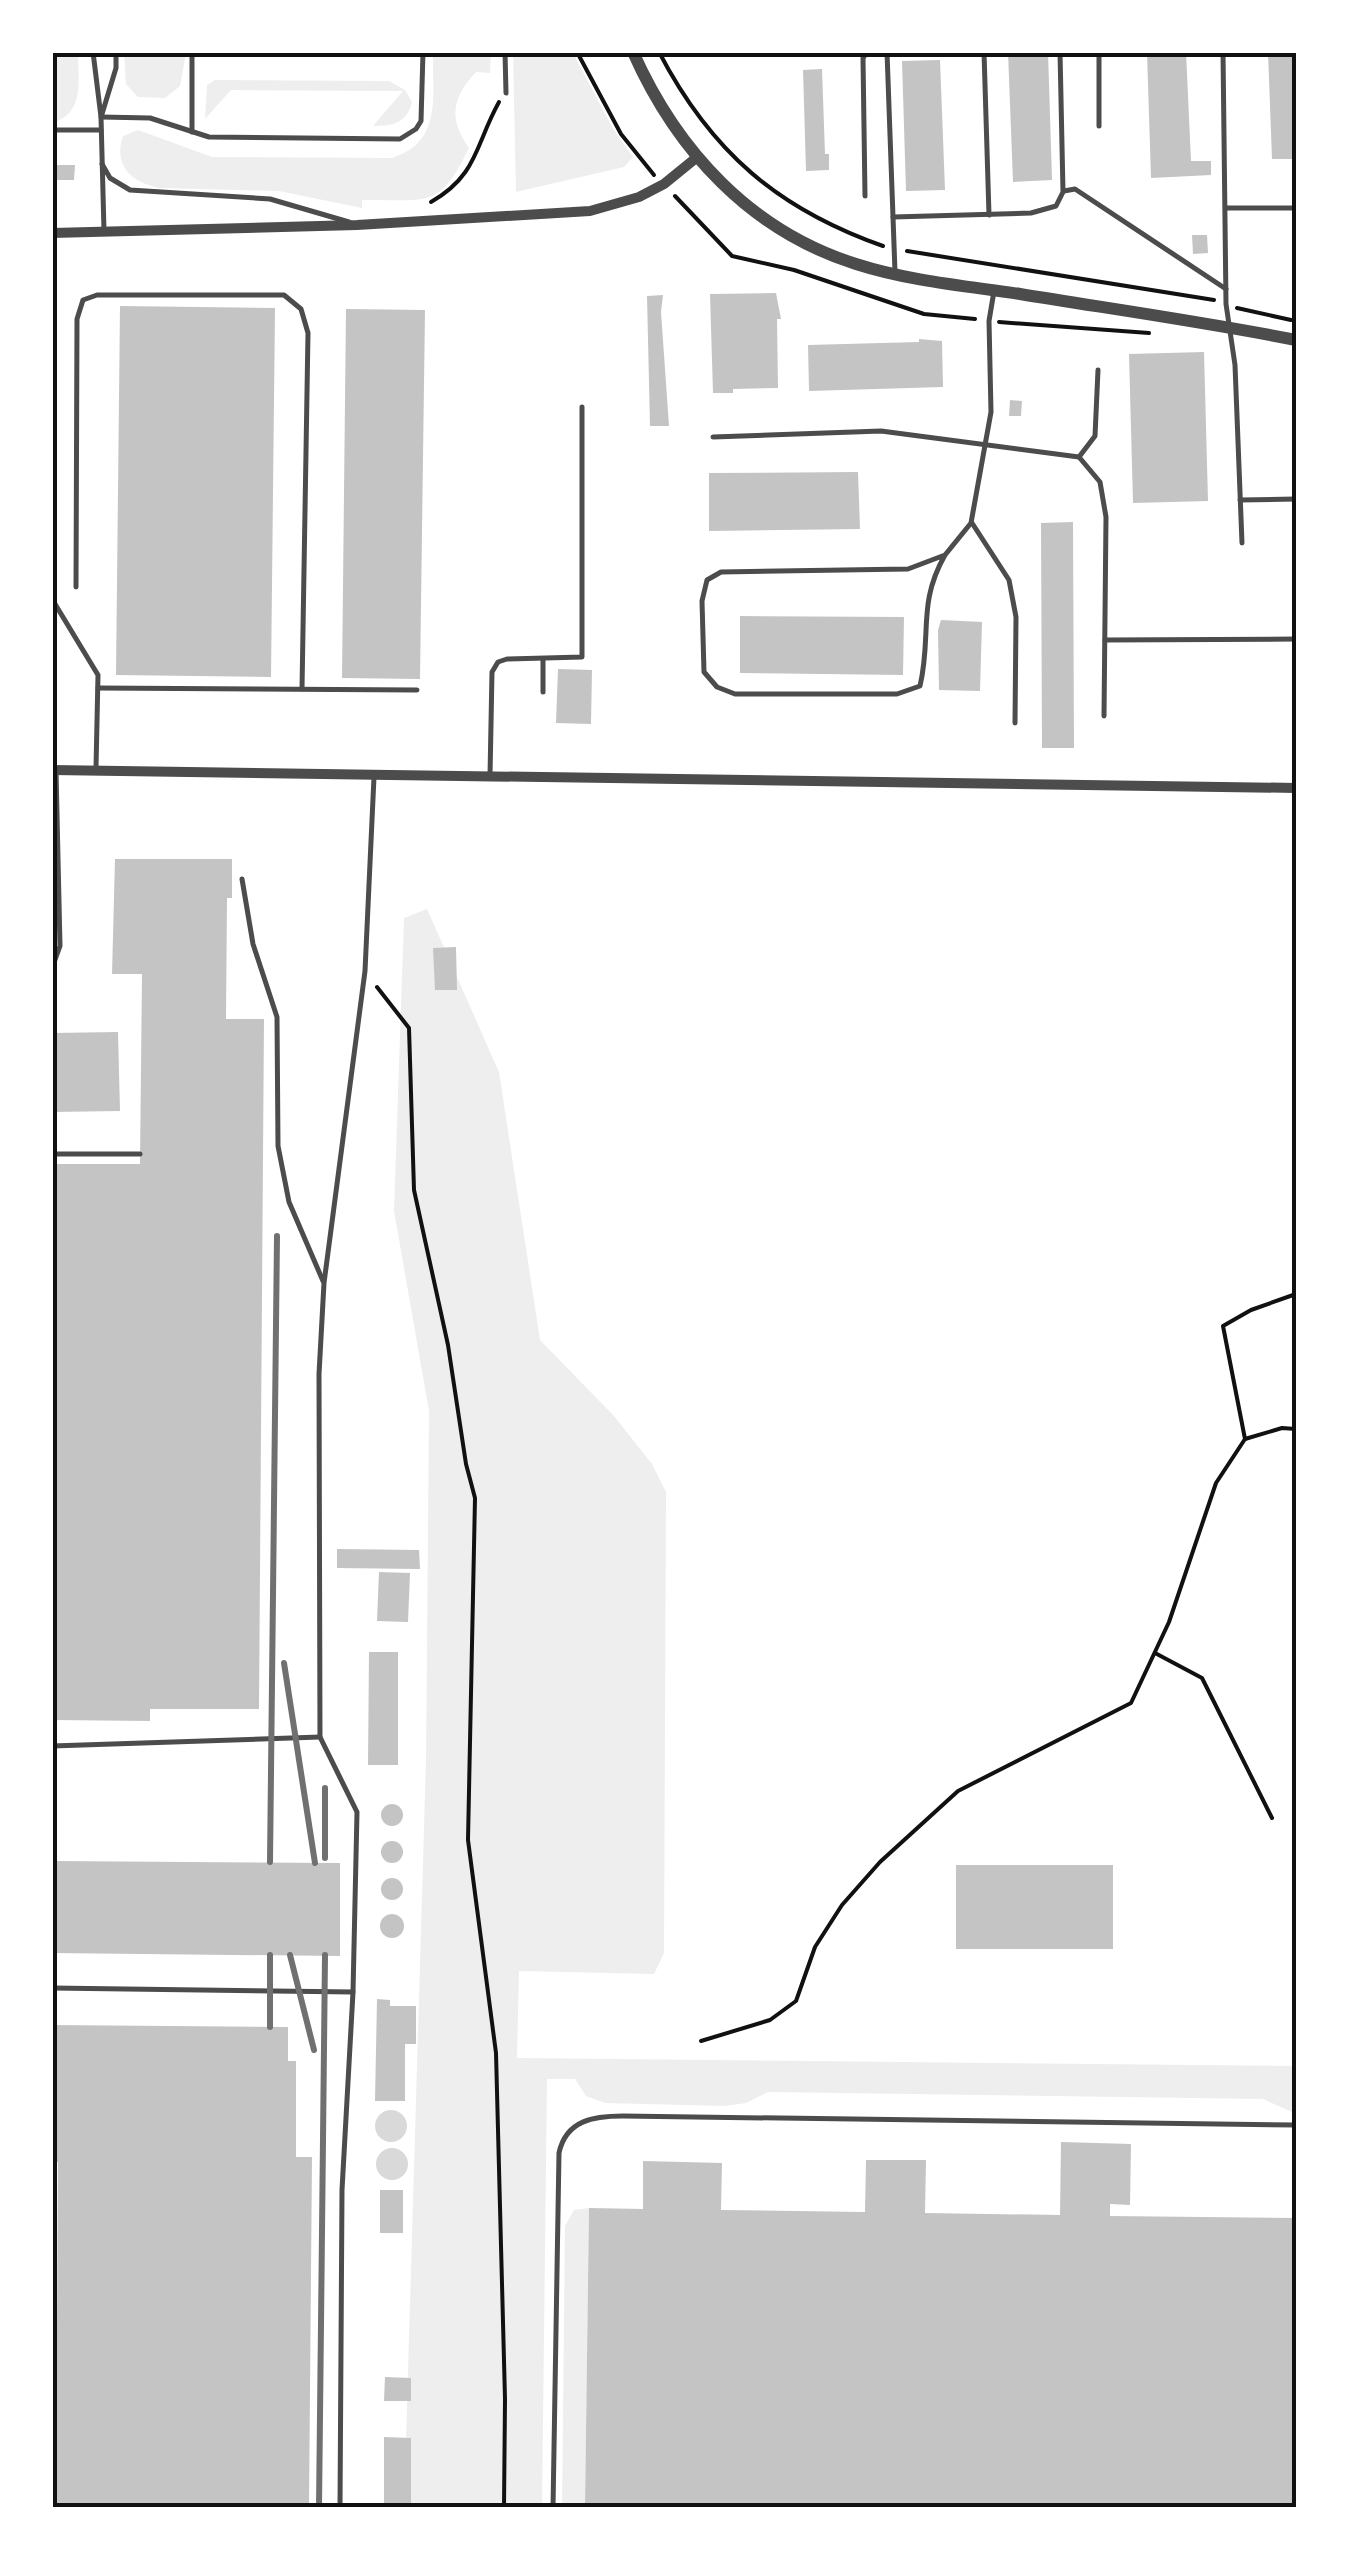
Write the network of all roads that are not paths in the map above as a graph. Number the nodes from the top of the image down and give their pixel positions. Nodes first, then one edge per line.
1 (92, 52) edge
2 (116, 52) edge
3 (192, 52) edge
4 (424, 52) edge
5 (505, 52) edge
6 (633, 52) edge
7 (867, 52) edge
8 (886, 52) edge
9 (984, 52) edge
10 (1060, 52) edge
11 (1099, 52) edge
12 (1224, 52) edge
13 (506, 93) road end
14 (101, 117) junction
15 (1099, 126) dead end
16 (52, 130) edge
17 (101, 130) junction
18 (192, 132) junction
19 (696, 158) junction
20 (102, 164) junction
21 (1063, 192) junction
22 (865, 196) dead end
23 (1226, 208) junction
24 (1296, 208) edge
25 (989, 215) junction
26 (893, 217) junction
27 (357, 224) junction
28 (54, 231) edge
29 (104, 232) junction
30 (896, 275) junction
31 (1226, 289) junction
32 (994, 290) junction
33 (1230, 328) junction
34 (1296, 340) edge
35 (1098, 370) dead end
36 (582, 407) dead end
37 (713, 436) dead end
38 (985, 446) junction
39 (1078, 457) junction
40 (1296, 499) edge
41 (1240, 500) junction
42 (971, 523) junction
43 (1242, 543) dead end
44 (945, 555) junction
45 (76, 588) dead end
46 (52, 599) edge
47 (1296, 639) edge
48 (1104, 640) junction
49 (542, 658) junction
50 (98, 688) junction
51 (302, 689) junction
52 (417, 690) dead end
53 (543, 692) dead end
54 (1104, 716) dead end
55 (1015, 724) dead end
56 (54, 770) edge
57 (96, 771) junction
58 (374, 775) junction
59 (490, 776) junction
60 (1296, 788) edge
61 (242, 879) dead end
62 (52, 968) edge
63 (52, 1154) edge
64 (140, 1154) dead end
65 (324, 1283) junction
66 (320, 1737) junction
67 (52, 1746) edge
68 (52, 1988) edge
69 (352, 1992) junction
70 (1296, 2126) edge
71 (340, 2508) edge
72 (553, 2508) edge

1 - 14 lane
2 - 14 lane
3 - 18 lane
4 - 18 lane
5 - 13 lane
6 - 19 street
7 - 22 lane
8 - 26 lane
9 - 25 lane
10 - 21 lane
11 - 15 lane
12 - 23 lane
14 - 17 lane
14 - 18 lane
16 - 17 lane
17 - 20 lane
19 - 27 street
19 - 30 street
20 - 27 lane
20 - 29 lane
21 - 25 lane
21 - 31 lane
23 - 24 lane
23 - 31 lane
25 - 26 lane
26 - 30 lane
27 - 29 street
28 - 29 street
30 - 32 street
31 - 33 lane
32 - 33 street
32 - 38 lane
33 - 34 street
33 - 41 lane
35 - 39 lane
36 - 49 lane
37 - 38 lane
38 - 39 lane
38 - 42 lane
39 - 48 lane
40 - 41 lane
41 - 43 lane
42 - 44 lane
42 - 55 lane
44 - 44 lane
45 - 51 lane
46 - 50 lane
47 - 48 lane
48 - 54 lane
49 - 53 lane
49 - 59 lane
50 - 51 lane
50 - 57 lane
51 - 52 lane
56 - 57 street
56 - 62 lane
57 - 58 street
58 - 59 street
58 - 65 lane
59 - 60 street
61 - 65 lane
63 - 64 lane
65 - 66 lane
66 - 67 lane
66 - 69 lane
68 - 69 lane
69 - 71 lane
70 - 72 lane

